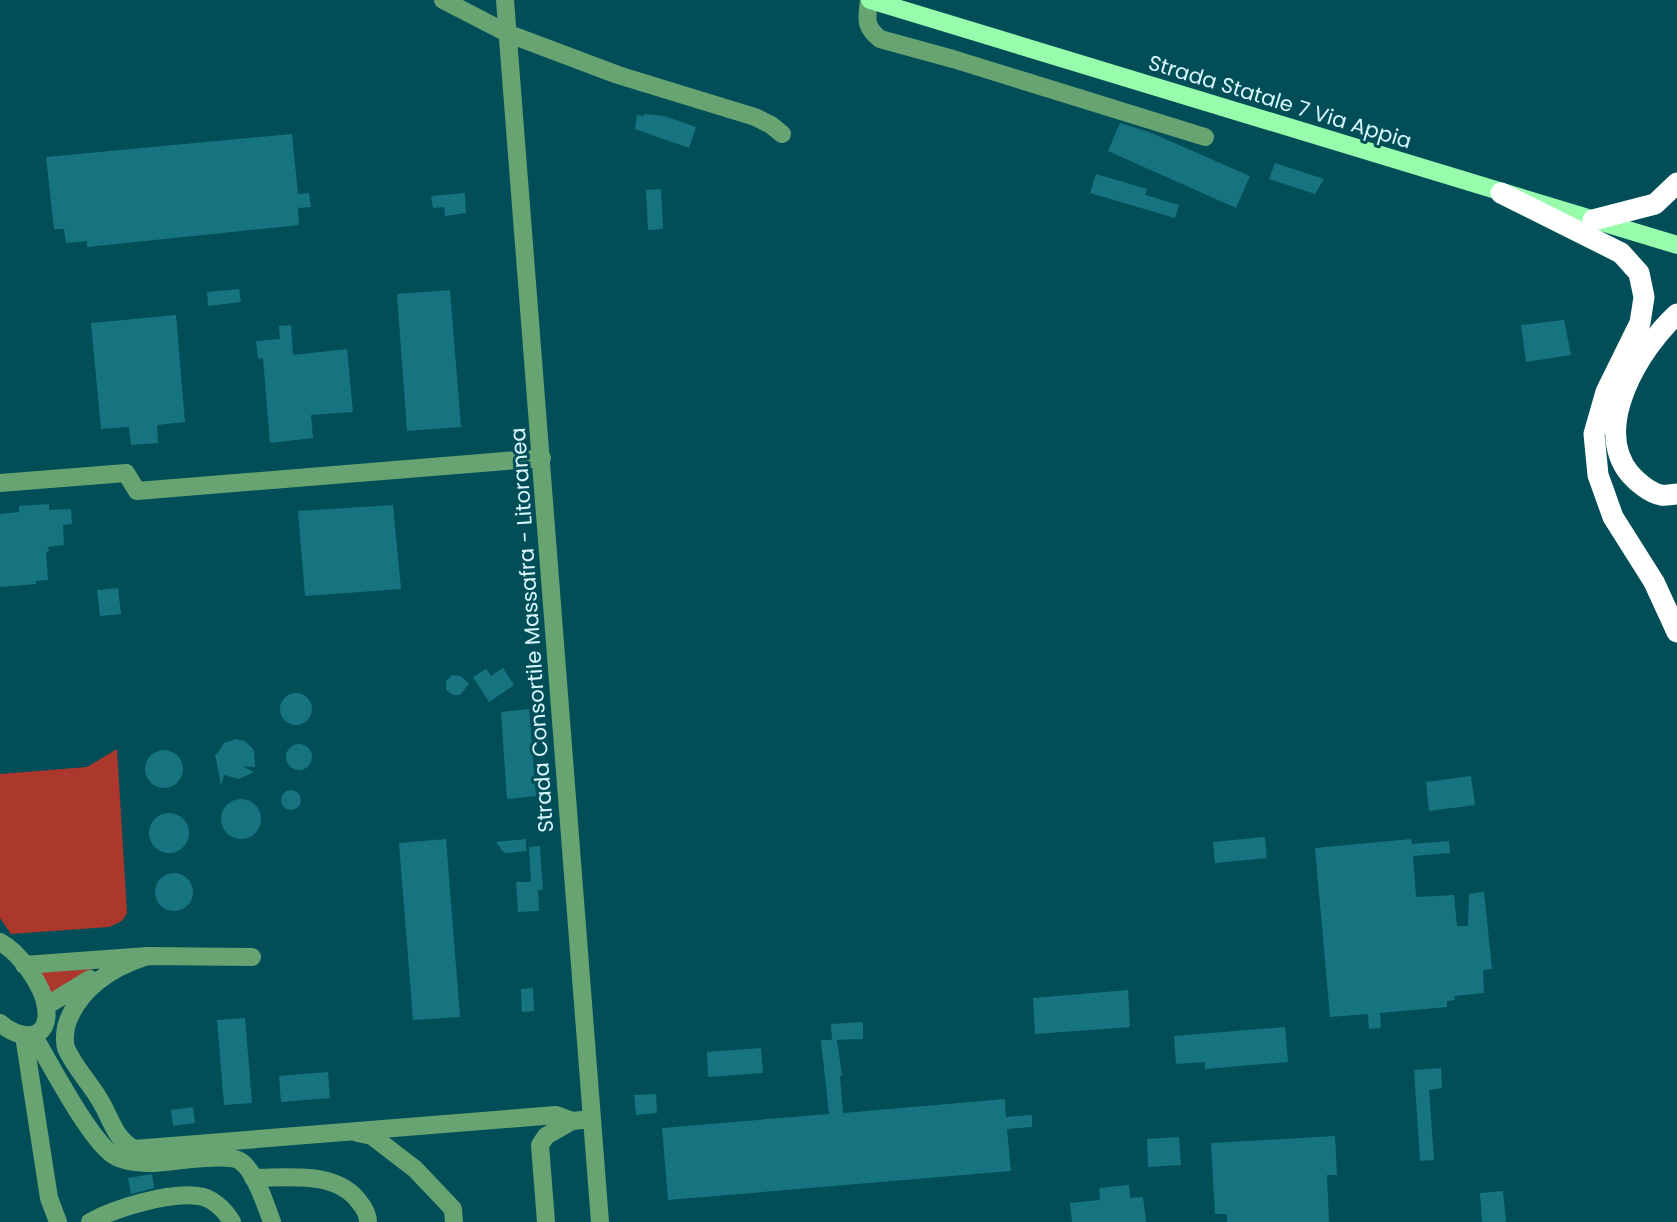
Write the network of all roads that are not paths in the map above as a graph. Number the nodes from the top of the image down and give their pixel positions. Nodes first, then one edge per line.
1 (443, 0) edge
2 (505, 0) edge
3 (870, 0) edge
4 (509, 34) junction
5 (782, 134) dead end
6 (1205, 137) dead end
7 (1677, 183) edge
8 (1501, 192) junction
9 (1593, 220) junction
10 (1677, 245) edge
11 (1677, 314) edge
12 (542, 458) junction
13 (0, 483) edge
14 (1677, 494) edge
15 (1677, 632) edge
16 (1, 941) edge
17 (148, 956) junction
18 (252, 957) dead end
19 (24, 965) junction
20 (46, 1006) junction
21 (0, 1023) edge
22 (28, 1035) junction
23 (592, 1119) junction
24 (572, 1121) junction
25 (351, 1132) junction
26 (253, 1178) junction
27 (58, 1222) edge
28 (90, 1222) edge
29 (232, 1222) edge
30 (272, 1222) edge
31 (369, 1222) edge
32 (454, 1222) edge
33 (546, 1222) edge
34 (600, 1222) edge

1 - 4 street
2 - 4 street, Strada Consortile Massafra - Litoranea
3 - 6 street
3 - 8 main road, Strada Statale 7 Via Appia
4 - 5 street
4 - 12 street, Strada Consortile Massafra - Litoranea
7 - 9 highway
8 - 9 main road, Strada Statale 7 Via Appia
8 - 15 highway
9 - 10 main road, Strada Statale 7 Via Appia
11 - 14 highway
12 - 13 street
12 - 23 street, Strada Consortile Massafra - Litoranea
16 - 19 street
17 - 18 street
17 - 19 street
17 - 20 street
17 - 25 street
19 - 20 street
20 - 22 street
21 - 22 street
22 - 26 street
22 - 27 street
23 - 24 street
23 - 34 street, Strada Consortile Massafra - Litoranea
24 - 25 street
24 - 33 street
25 - 32 street
26 - 30 street
26 - 31 street
28 - 29 street

